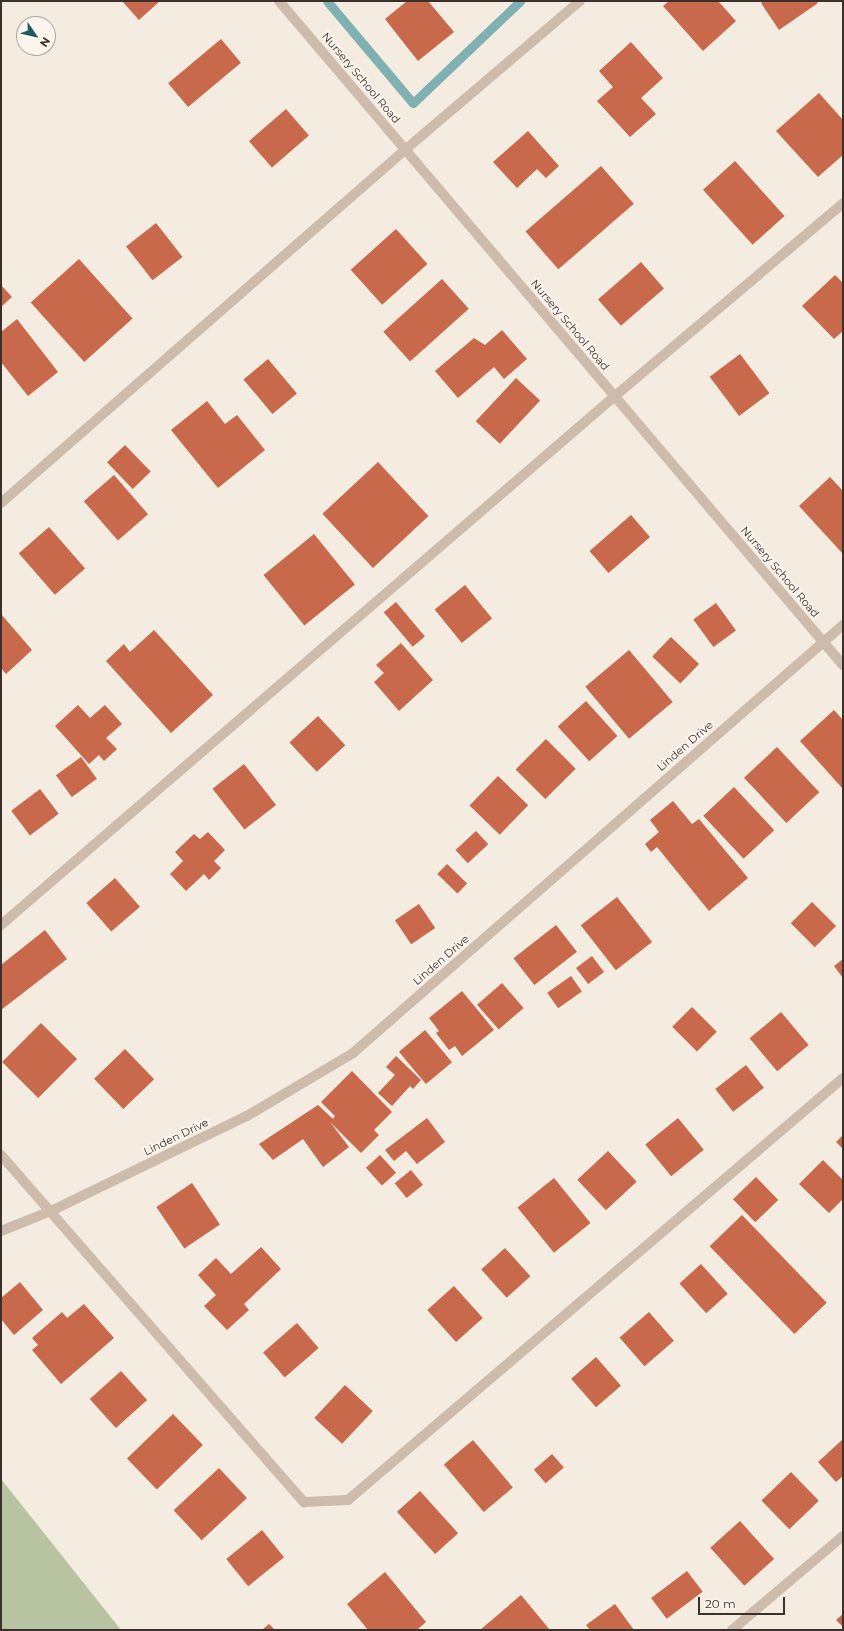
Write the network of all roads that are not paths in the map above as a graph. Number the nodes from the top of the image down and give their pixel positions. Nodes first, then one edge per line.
1 (279, 1) edge
2 (580, 1) edge
3 (406, 150) junction
4 (843, 203) edge
5 (615, 396) junction
6 (1, 503) edge
7 (843, 625) edge
8 (823, 642) junction
9 (843, 665) edge
10 (1, 925) edge
11 (843, 1078) edge
12 (1, 1154) edge
13 (51, 1211) junction
14 (1, 1231) edge
15 (843, 1536) edge
16 (732, 1630) edge

1 - 3 street, Nursery School Road
2 - 3 street
3 - 5 street, Nursery School Road
3 - 6 street
4 - 5 street
5 - 8 street, Nursery School Road
5 - 10 street
7 - 8 street, Linden Drive
8 - 9 street, Nursery School Road
8 - 13 street, Linden Drive
11 - 13 street
12 - 13 street
13 - 14 street, Linden Drive
15 - 16 street

